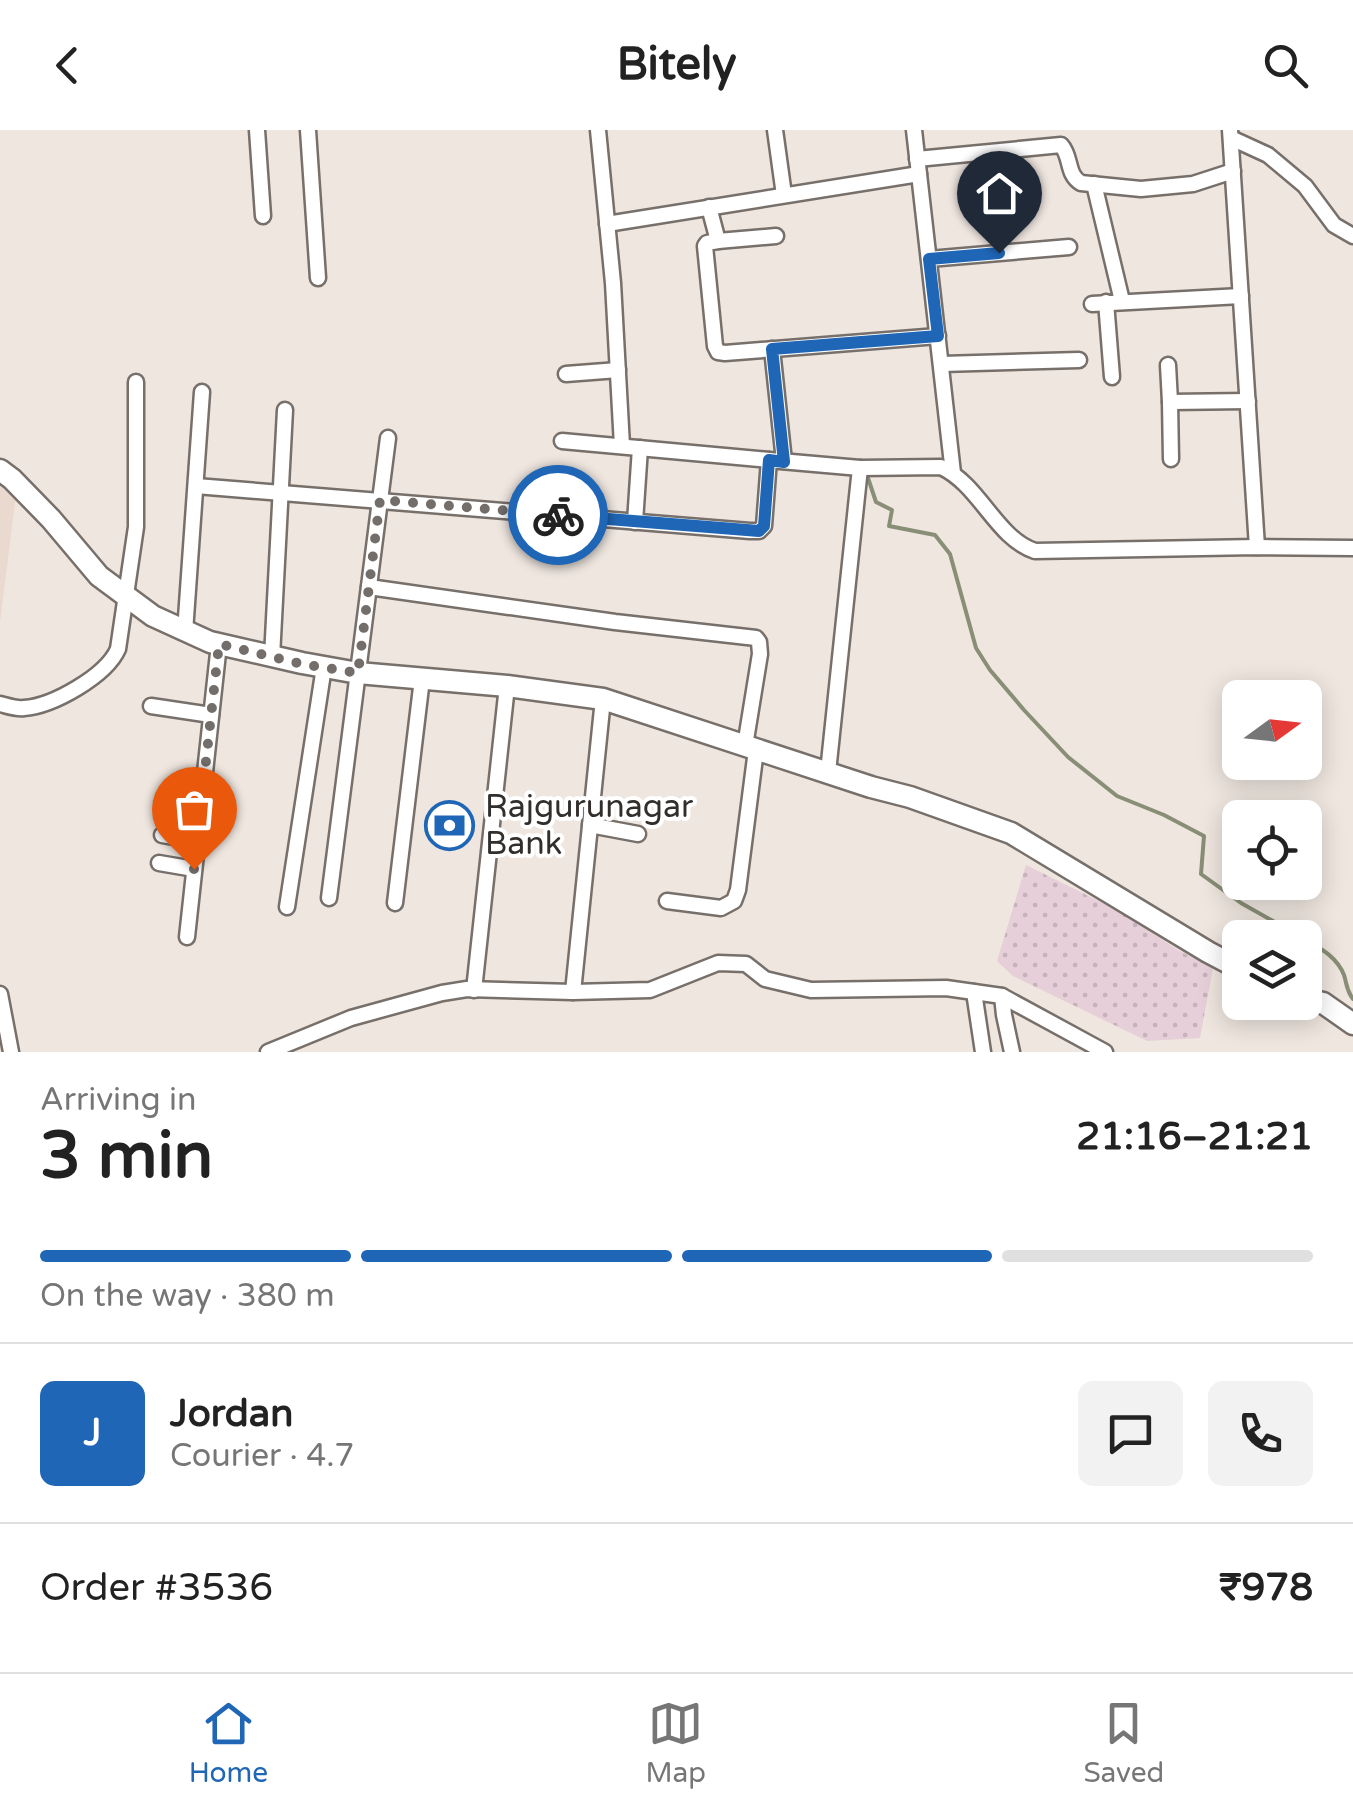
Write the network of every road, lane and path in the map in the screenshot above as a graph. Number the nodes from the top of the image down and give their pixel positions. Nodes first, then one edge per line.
1 (257, 130) edge
2 (308, 130) edge
3 (598, 130) edge
4 (775, 130) edge
5 (914, 130) edge
6 (1230, 134) edge
7 (918, 166) junction
8 (1233, 171) junction
9 (1094, 184) junction
10 (784, 195) junction
11 (709, 207) junction
12 (263, 216) dead end
13 (607, 224) junction
14 (776, 236) dead end
15 (1353, 236) edge
16 (718, 240) junction
17 (1069, 247) dead end
18 (929, 259) junction
19 (318, 278) dead end
20 (1241, 296) junction
21 (1122, 301) junction
22 (938, 336) junction
23 (772, 349) junction
24 (1078, 360) dead end
25 (942, 364) junction
26 (1168, 364) dead end
27 (618, 370) junction
28 (566, 374) dead end
29 (1112, 377) dead end
30 (136, 382) dead end
31 (202, 392) dead end
32 (1248, 401) junction
33 (1170, 402) junction
34 (285, 410) dead end
35 (388, 438) dead end
36 (562, 441) dead end
37 (622, 446) junction
38 (640, 448) junction
39 (1171, 459) dead end
40 (776, 461) junction
41 (860, 468) junction
42 (0, 470) edge
43 (954, 472) junction
44 (196, 486) junction
45 (280, 491) junction
46 (380, 500) junction
47 (635, 522) junction
48 (1257, 547) junction
49 (1353, 548) edge
50 (369, 586) junction
51 (127, 596) junction
52 (185, 632) junction
53 (219, 644) junction
54 (272, 657) junction
55 (324, 667) junction
56 (358, 673) junction
57 (422, 679) junction
58 (508, 686) junction
59 (602, 698) junction
60 (0, 704) edge
61 (152, 706) dead end
62 (211, 715) junction
63 (750, 748) junction
64 (828, 772) junction
65 (590, 825) junction
66 (638, 834) dead end
67 (162, 836) dead end
68 (197, 842) junction
69 (159, 864) dead end
70 (194, 869) junction
71 (329, 898) dead end
72 (667, 901) dead end
73 (394, 903) dead end
74 (287, 907) dead end
75 (187, 936) dead end
76 (1222, 959) edge
77 (474, 990) junction
78 (574, 992) junction
79 (974, 992) junction
80 (0, 994) edge
81 (1002, 996) junction
82 (1322, 1002) edge
83 (1353, 1024) edge
84 (11, 1052) edge
85 (268, 1052) edge
86 (982, 1052) edge
87 (1012, 1052) edge
88 (1105, 1052) edge

1 - 12 street
2 - 19 street
3 - 13 street
4 - 10 street
5 - 7 street
6 - 8 street
6 - 15 street
7 - 9 street
7 - 10 street
7 - 18 street
8 - 9 street
8 - 20 street
9 - 21 street
10 - 11 street
11 - 13 street
11 - 16 street
13 - 27 street
14 - 16 street
16 - 23 street
17 - 18 street
18 - 22 street
20 - 21 street
20 - 32 street
21 - 29 street
22 - 23 street
22 - 25 street
23 - 40 street
24 - 25 street
25 - 43 street
26 - 33 street
27 - 28 street
27 - 37 street
30 - 51 street
31 - 44 street
32 - 33 street
32 - 48 street
33 - 39 street
34 - 45 street
35 - 46 street
36 - 37 street
37 - 38 street
38 - 40 street
38 - 47 street
40 - 41 street
40 - 47 street
41 - 43 street
41 - 64 street
42 - 51 street
43 - 48 street
44 - 45 street
44 - 52 street
45 - 46 street
45 - 54 street
46 - 47 street
46 - 50 street
48 - 49 street
50 - 56 street
50 - 63 street
51 - 52 street
51 - 60 street
52 - 53 street
53 - 54 street
53 - 62 street
54 - 55 street
55 - 56 street
55 - 74 street
56 - 57 street
56 - 71 street
57 - 58 street
57 - 73 street
58 - 59 street
58 - 77 street
59 - 63 street
59 - 65 street
61 - 62 street
62 - 68 street
63 - 64 street
63 - 72 street
64 - 76 street
65 - 66 street
65 - 78 street
67 - 68 street
68 - 70 street
69 - 70 street
70 - 75 street
77 - 78 street
77 - 85 street
78 - 79 street
79 - 81 street
79 - 86 street
80 - 84 street
81 - 87 street
81 - 88 street
82 - 83 street

